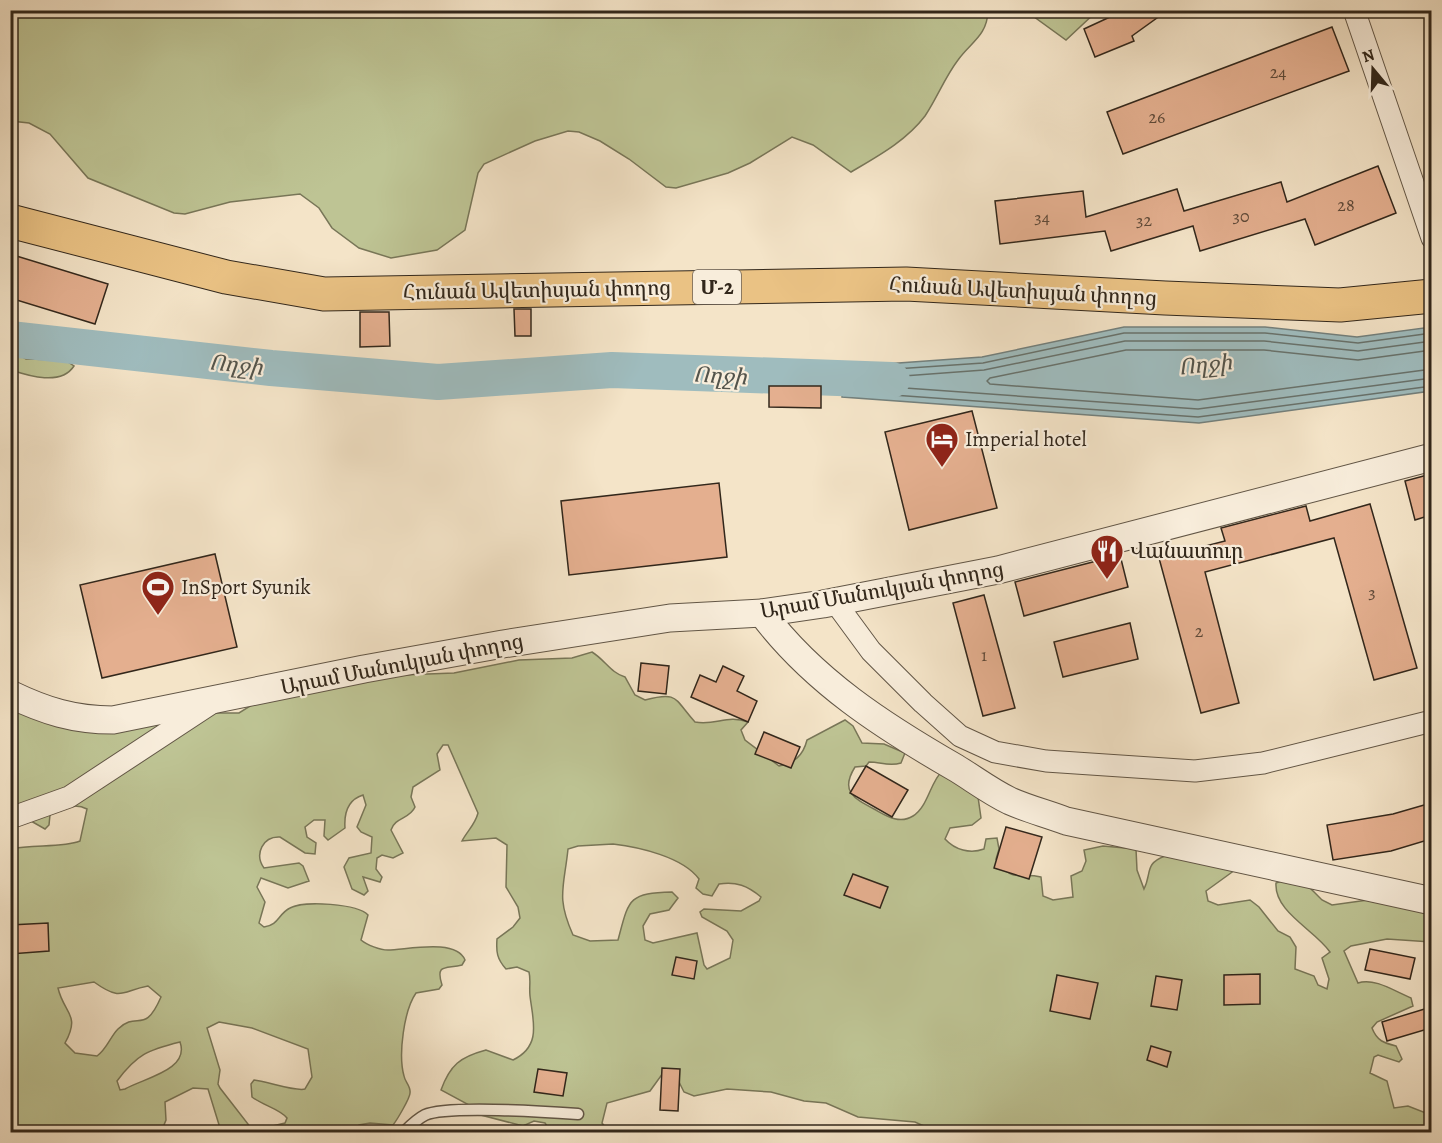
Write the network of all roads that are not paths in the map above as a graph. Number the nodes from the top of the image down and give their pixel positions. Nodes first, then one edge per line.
1 (1354, 10) edge
2 (10, 221) edge
3 (1431, 238) edge
4 (1431, 296) edge
5 (1431, 457) edge
6 (835, 602) junction
7 (762, 613) junction
8 (10, 694) edge
9 (218, 699) junction
10 (1431, 721) edge
11 (10, 815) edge
12 (1431, 901) edge
13 (578, 1114) dead end
14 (404, 1132) edge

1 - 3 street
2 - 4 highway, Հունան Ավետիսյան փողոց / Մ-2
5 - 6 street, Արամ Մանուկյան փողոց
6 - 7 street, Արամ Մանուկյան փողոց
6 - 10 street
7 - 9 street, Արամ Մանուկյան փողոց
7 - 12 street
8 - 9 street, Արամ Մանուկյան փողոց
9 - 11 street
13 - 14 lane

